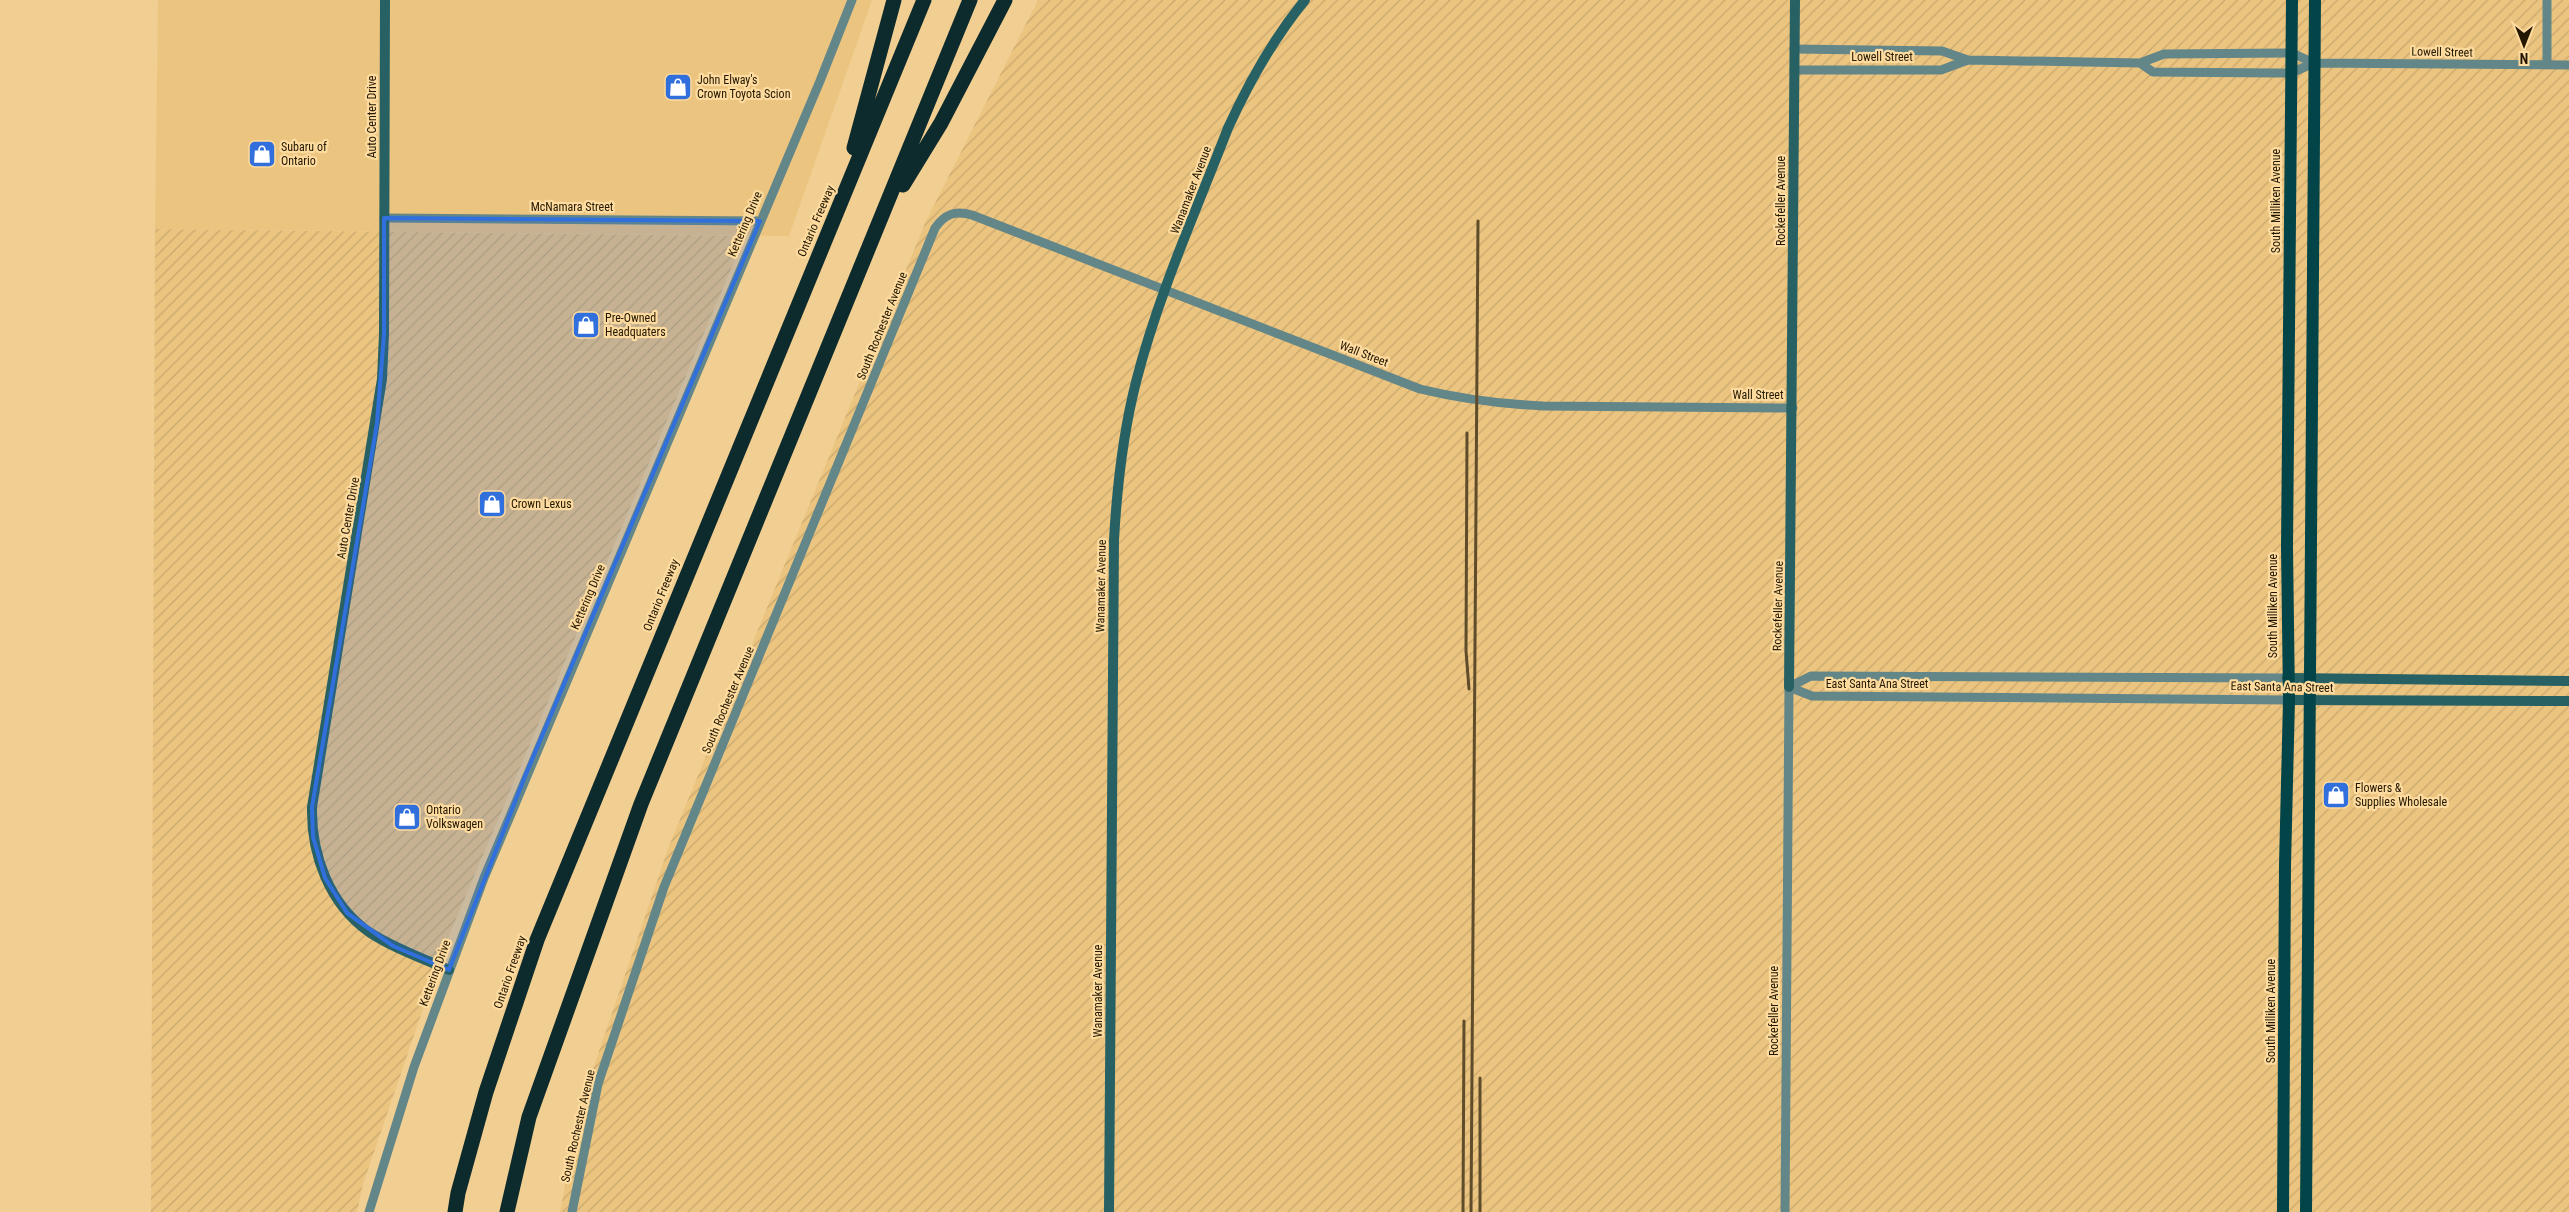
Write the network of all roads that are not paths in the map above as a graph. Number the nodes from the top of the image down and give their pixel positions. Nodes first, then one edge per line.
1 (385, 0) edge
2 (852, 0) edge
3 (894, 0) edge
4 (924, 0) edge
5 (970, 0) edge
6 (1006, 0) edge
7 (1305, 0) edge
8 (1795, 0) edge
9 (2292, 0) edge
10 (2315, 0) edge
11 (2547, 0) edge
12 (1794, 49) junction
13 (2292, 53) junction
14 (1968, 60) junction
15 (2140, 63) junction
16 (2314, 63) junction
17 (2546, 65) junction
18 (2569, 65) edge
19 (1794, 70) junction
20 (2291, 73) junction
21 (839, 205) junction
22 (948, 214) joint
23 (384, 218) junction
24 (760, 221) junction
25 (880, 223) junction
26 (1165, 291) junction
27 (1793, 408) junction
28 (2287, 678) junction
29 (2311, 678) junction
30 (2569, 681) edge
31 (1789, 687) junction
32 (2289, 700) junction
33 (2310, 700) junction
34 (2569, 701) edge
35 (449, 970) junction
36 (369, 1212) edge
37 (453, 1212) edge
38 (507, 1212) edge
39 (572, 1212) edge
40 (1109, 1212) edge
41 (1785, 1212) edge
42 (2283, 1212) edge
43 (2306, 1212) edge

1 - 23 street, Auto Center Drive
2 - 24 street, Kettering Drive
3 - 21 highway
4 - 21 highway, Ontario Freeway
5 - 25 highway
6 - 25 highway
7 - 26 street, Wanamaker Avenue
8 - 12 street, Rockefeller Avenue
9 - 13 main road, South Milliken Avenue
10 - 16 main road
11 - 17 street
12 - 14 street, Lowell Street
12 - 19 street, Rockefeller Avenue
13 - 15 street, Lowell Street
13 - 16 street, Lowell Street
13 - 20 main road, South Milliken Avenue
14 - 15 street, Lowell Street
14 - 19 street, Lowell Street
15 - 20 street, Lowell Street
16 - 17 street, Lowell Street
16 - 20 street, Lowell Street
16 - 29 main road
17 - 18 street, Lowell Street
19 - 27 street, Rockefeller Avenue
20 - 28 main road, South Milliken Avenue
21 - 37 highway, Ontario Freeway
22 - 26 street, Wall Street
22 - 39 street, South Rochester Avenue
23 - 24 street, McNamara Street
23 - 35 street, Auto Center Drive
24 - 35 street, Kettering Drive
25 - 38 highway
26 - 27 street, Wall Street
26 - 40 street, Wanamaker Avenue
27 - 31 street, Rockefeller Avenue
28 - 29 street, East Santa Ana Street
28 - 31 street, East Santa Ana Street
28 - 32 main road, South Milliken Avenue
29 - 30 street, East Santa Ana Street
29 - 33 main road
31 - 32 street, East Santa Ana Street
31 - 41 street, Rockefeller Avenue
32 - 33 street, East Santa Ana Street
32 - 42 main road, South Milliken Avenue
33 - 34 street, East Santa Ana Street
33 - 43 main road
35 - 36 street, Kettering Drive

